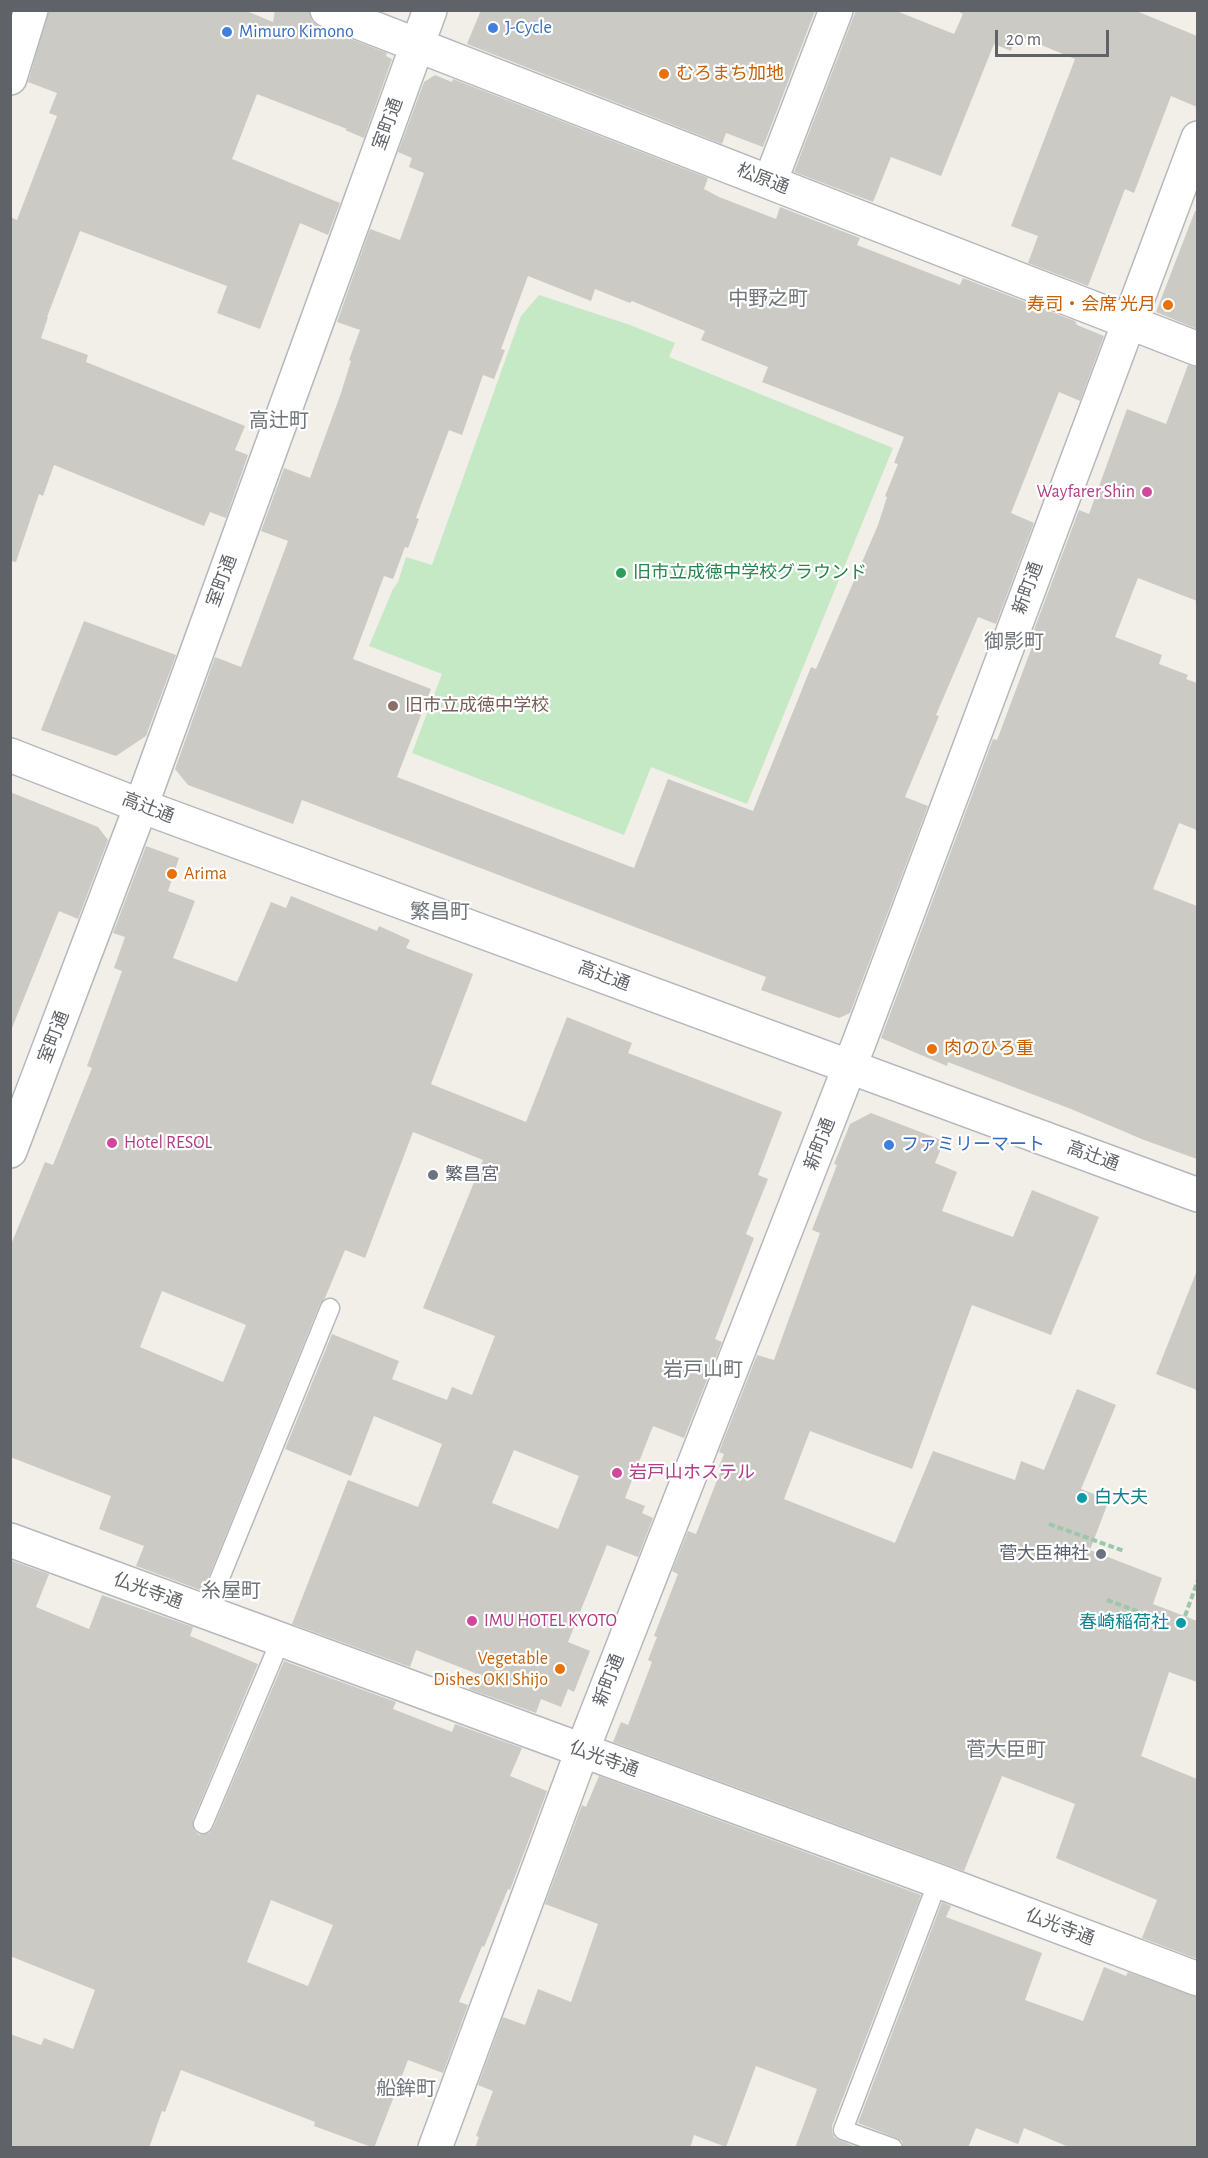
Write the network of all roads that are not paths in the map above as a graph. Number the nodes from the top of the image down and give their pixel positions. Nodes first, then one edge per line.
1 (31, 10) edge
2 (327, 10) edge
3 (430, 10) edge
4 (836, 10) edge
5 (417, 44) junction
6 (10, 78) edge
7 (1197, 138) edge
8 (770, 182) junction
9 (1128, 322) junction
10 (1197, 349) edge
11 (10, 755) edge
12 (141, 806) junction
13 (850, 1067) junction
14 (10, 1151) edge
15 (1197, 1194) edge
16 (330, 1308) dead end
17 (10, 1540) edge
18 (206, 1612) junction
19 (281, 1639) junction
20 (582, 1751) junction
21 (203, 1824) dead end
22 (938, 1881) junction
23 (1197, 1979) edge
24 (435, 2148) edge
25 (893, 2148) edge

1 - 6 street
2 - 5 street, 松原通
3 - 5 street, 室町通
4 - 8 street
5 - 8 street, 松原通
5 - 12 street, 室町通
7 - 9 street, 新町通
8 - 9 street, 松原通
9 - 10 street, 松原通
9 - 13 street, 新町通
11 - 12 street, 高辻通
12 - 13 street, 高辻通
12 - 14 street, 室町通
13 - 15 street, 高辻通
13 - 20 street, 新町通
16 - 18 lane
17 - 18 street, 仏光寺通
18 - 19 street, 仏光寺通
19 - 20 street, 仏光寺通
19 - 21 lane
20 - 22 street, 仏光寺通
20 - 24 street, 新町通
22 - 23 street, 仏光寺通
22 - 25 lane

